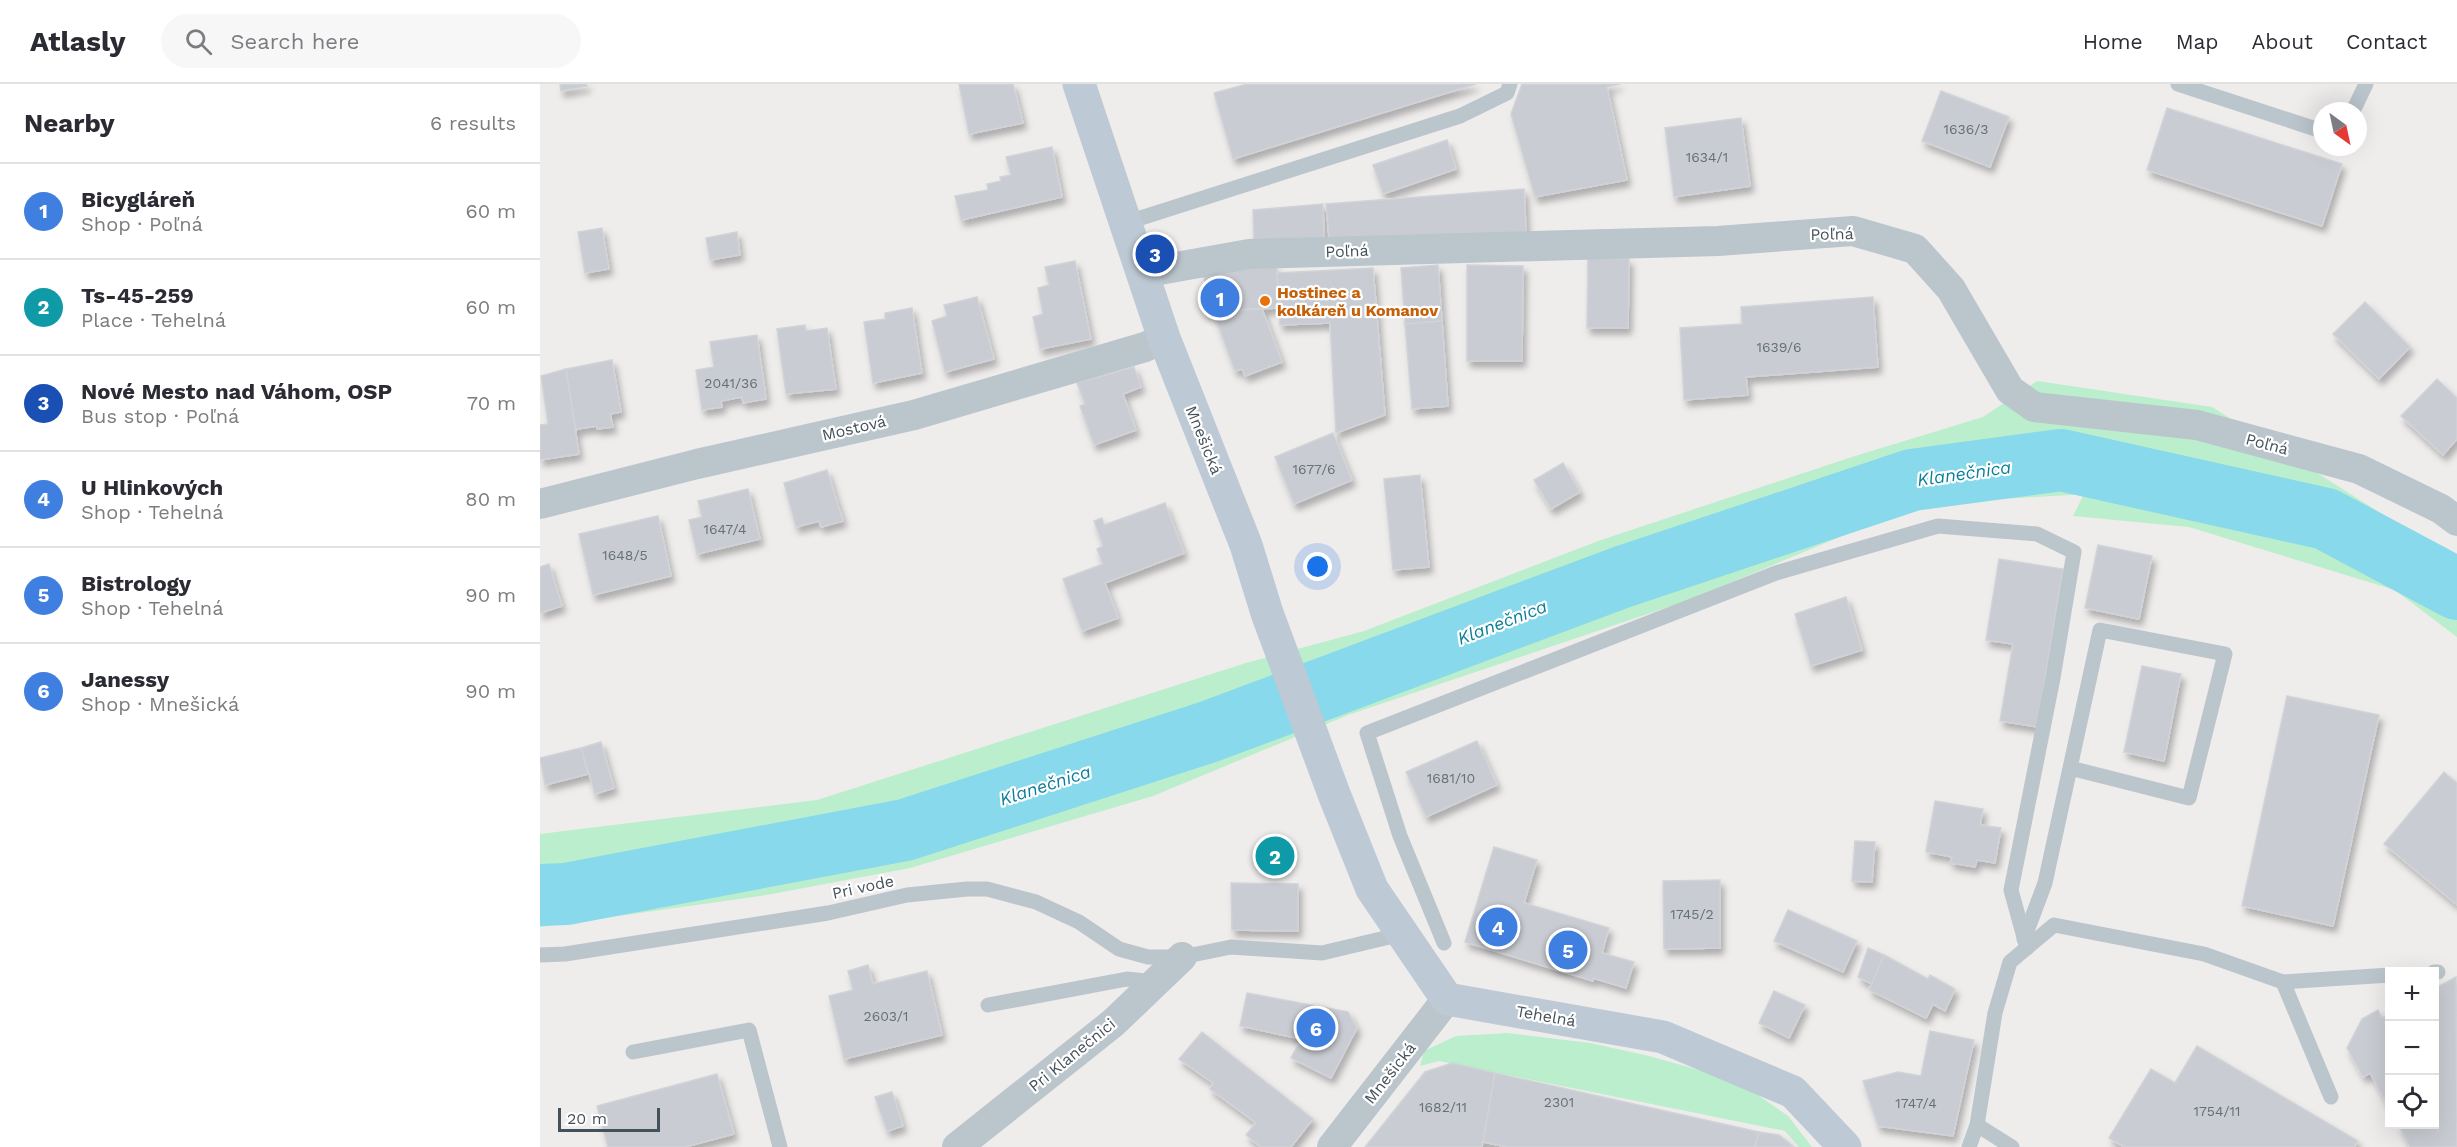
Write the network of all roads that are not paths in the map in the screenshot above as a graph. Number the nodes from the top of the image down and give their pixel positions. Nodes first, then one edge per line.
1 (1079, 84) edge
2 (1510, 84) edge
3 (2178, 84) edge
4 (2366, 84) edge
5 (2357, 102) edge
6 (2313, 128) edge
7 (1125, 223) junction
8 (1143, 273) junction
9 (1164, 338) junction
10 (540, 504) edge
11 (2457, 521) edge
12 (2070, 768) junction
13 (1402, 934) junction
14 (1444, 943) dead end
15 (2025, 944) junction
16 (540, 955) edge
17 (1182, 957) junction
18 (2385, 975) edge
19 (1154, 982) junction
20 (2283, 982) junction
21 (1447, 999) junction
22 (988, 1005) dead end
23 (633, 1052) dead end
24 (2331, 1097) dead end
25 (1977, 1125) junction
26 (780, 1147) edge
27 (957, 1147) edge
28 (1332, 1147) edge
29 (1845, 1147) edge
30 (1969, 1147) edge
31 (2012, 1147) edge

1 - 7 street, Mnešická
2 - 7 lane
3 - 6 lane
4 - 5 lane
7 - 8 street, Mnešická
8 - 9 street, Mnešická
8 - 11 street, Poľná
9 - 10 street, Mostová
9 - 13 street, Mnešická
12 - 12 lane
12 - 15 lane
13 - 17 lane, Pri vode
13 - 21 street
14 - 15 lane
15 - 20 lane
15 - 25 lane
16 - 17 lane, Pri vode
17 - 19 street, Pri Klanečnici
18 - 20 lane
19 - 22 lane
19 - 27 street, Pri Klanečnici
20 - 24 lane
21 - 28 street, Mnešická
21 - 29 street, Tehelná
23 - 26 lane
25 - 30 lane
25 - 31 lane

